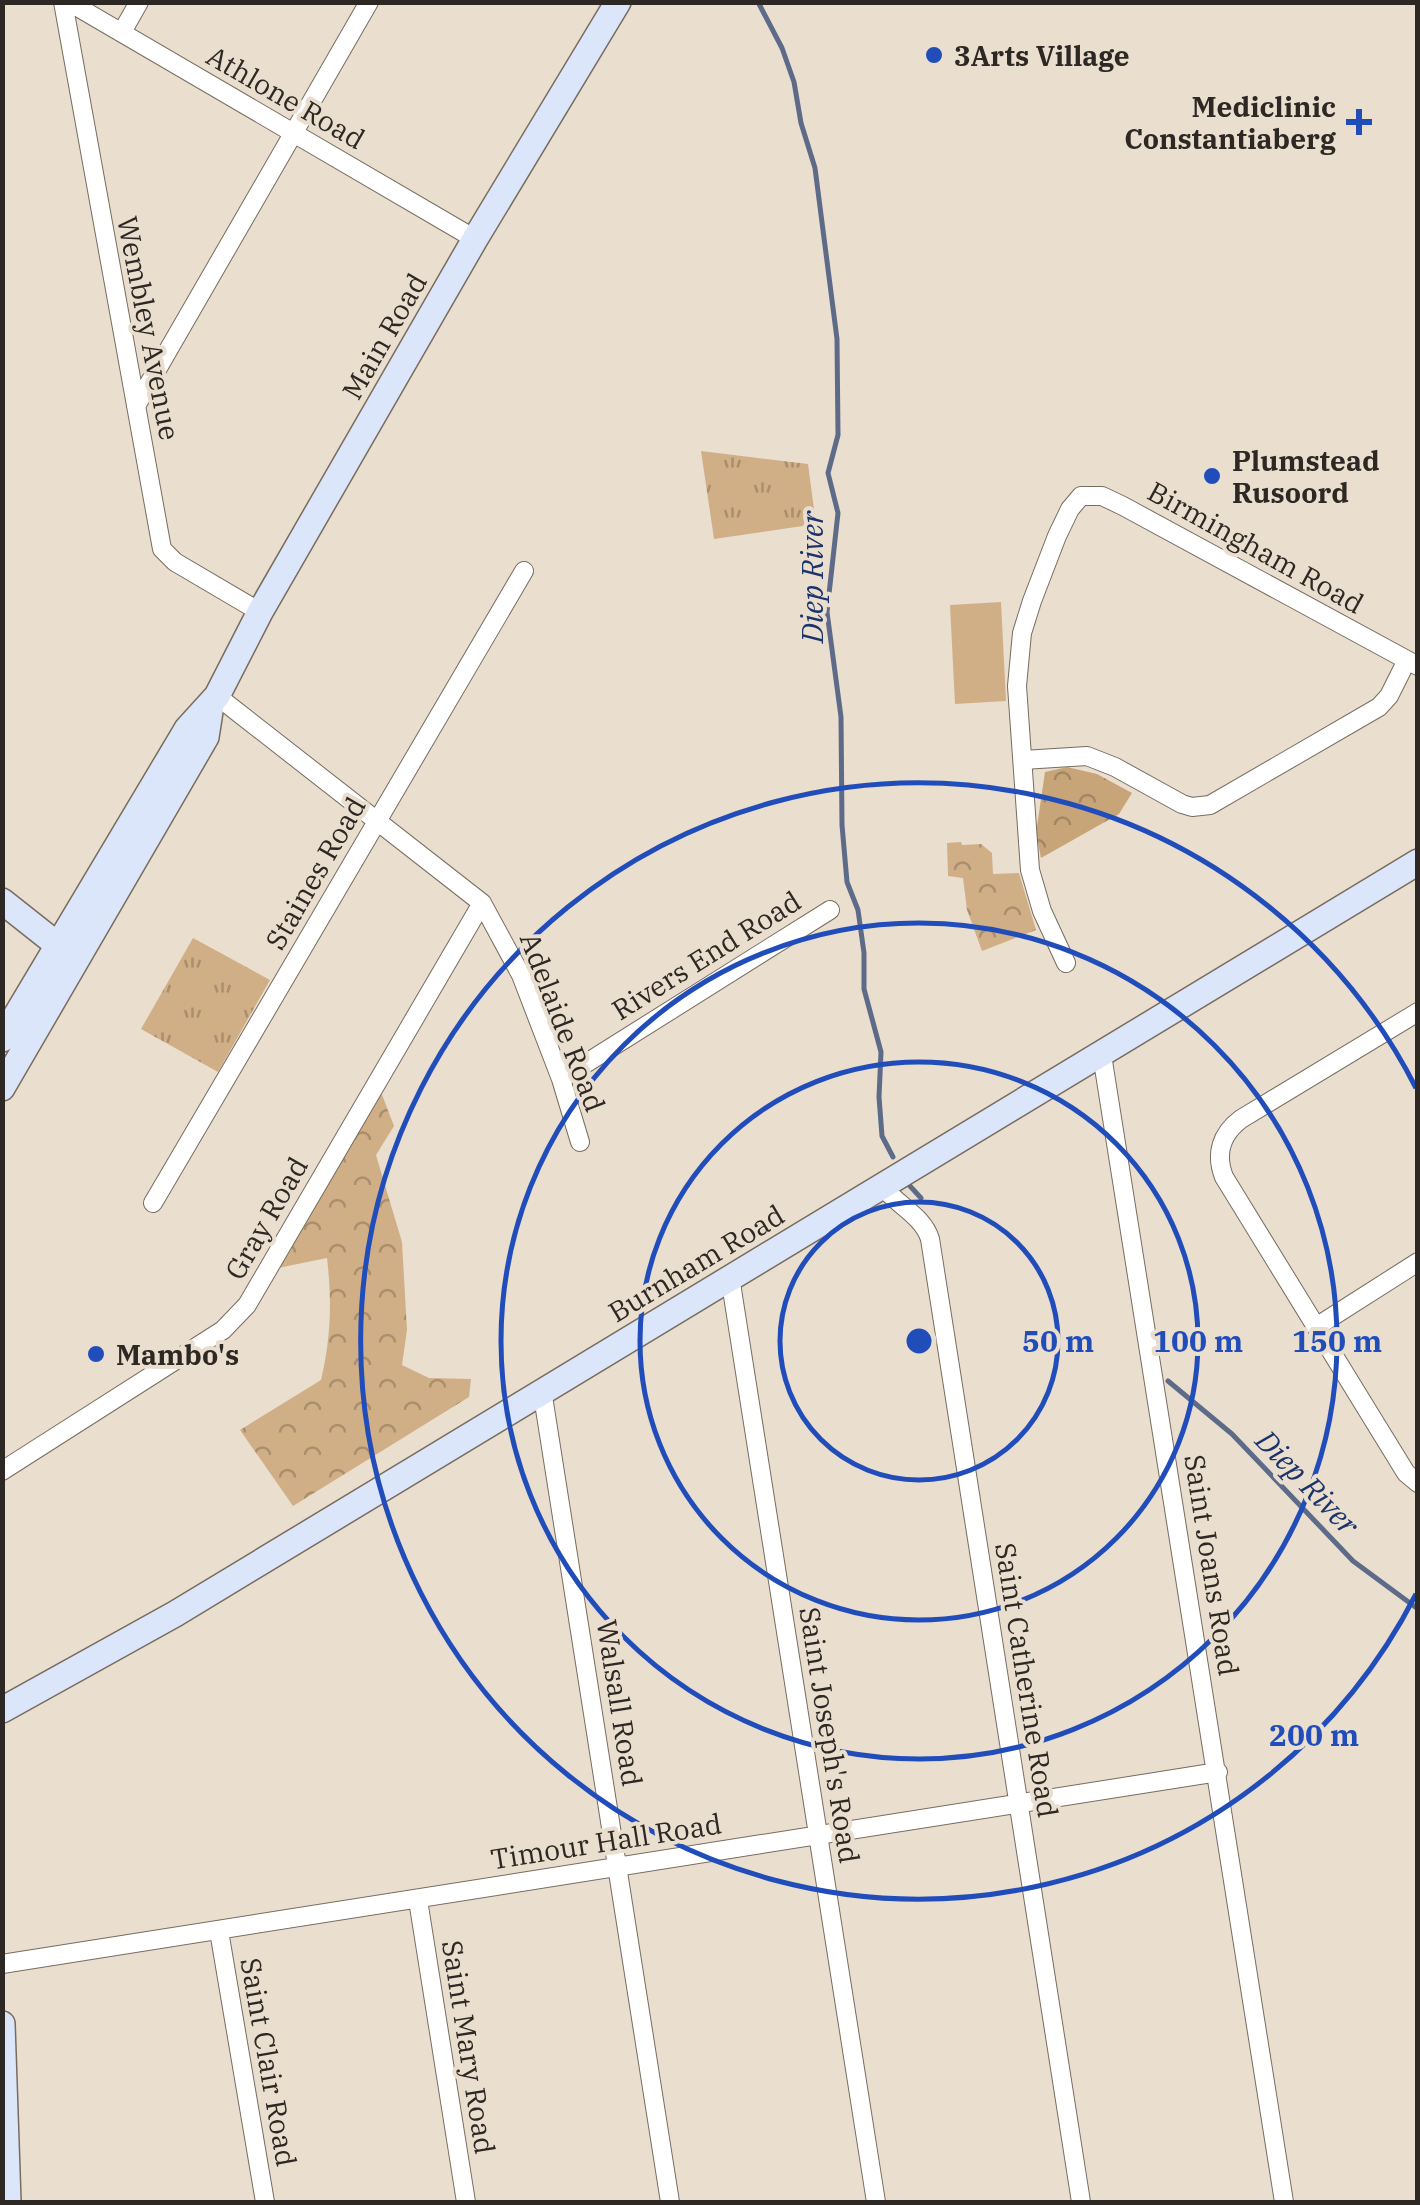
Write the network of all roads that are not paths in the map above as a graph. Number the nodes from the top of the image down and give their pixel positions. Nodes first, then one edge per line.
1 (66, 2) edge
2 (139, 2) edge
3 (369, 2) edge
4 (618, 2) edge
5 (122, 32) junction
6 (295, 134) junction
7 (475, 239) junction
8 (136, 406) junction
9 (524, 571) dead end
10 (260, 612) junction
11 (1412, 663) edge
12 (214, 700) junction
13 (1023, 760) junction
14 (378, 820) junction
15 (1418, 862) edge
16 (2, 901) edge
17 (482, 903) junction
18 (830, 910) dead end
19 (67, 953) junction
20 (1066, 963) dead end
21 (1418, 1012) edge
22 (2, 1039) edge
23 (1102, 1055) junction
24 (561, 1079) junction
25 (2, 1088) edge
26 (580, 1142) dead end
27 (898, 1177) junction
28 (154, 1203) dead end
29 (1418, 1262) edge
30 (730, 1277) junction
31 (1316, 1326) junction
32 (542, 1390) junction
33 (2, 1471) edge
34 (1418, 1483) edge
35 (2, 1710) edge
36 (1218, 1772) junction
37 (1018, 1804) junction
38 (818, 1835) junction
39 (618, 1866) junction
40 (418, 1900) junction
41 (219, 1931) junction
42 (2, 1964) edge
43 (2, 2024) edge
44 (8, 2202) edge
45 (264, 2202) edge
46 (466, 2202) edge
47 (670, 2202) edge
48 (876, 2202) edge
49 (1082, 2202) edge
50 (1284, 2202) edge

1 - 5 street, Athlone Road
1 - 8 street, Wembley Avenue
2 - 5 street
3 - 6 street
4 - 7 street, Main Road
5 - 6 street, Athlone Road
6 - 7 street, Athlone Road
6 - 8 street
7 - 10 street, Main Road
8 - 10 street, Wembley Avenue
9 - 14 street, Staines Road
10 - 12 street, Main Road
11 - 13 street
11 - 13 street, Birmingham Road
12 - 14 street, Adelaide Road
12 - 19 street, Main Road
13 - 20 street
14 - 17 street, Adelaide Road
14 - 28 street, Staines Road
15 - 23 street, Burnham Road
16 - 19 street
17 - 24 street, Adelaide Road
17 - 33 street, Gray Road
18 - 24 street, Rivers End Road
19 - 22 street, Main Road
19 - 25 street, Main Road
21 - 31 street
23 - 27 street, Burnham Road
23 - 36 street, Saint Joans Road
24 - 26 street, Adelaide Road
27 - 30 street, Burnham Road
27 - 37 street, Saint Catherine Road
29 - 31 street
30 - 32 street, Burnham Road
30 - 38 street, Saint Joseph's Road
31 - 34 street
32 - 35 street, Burnham Road
32 - 39 street, Walsall Road
36 - 37 street, Timour Hall Road
36 - 50 street, Saint Joans Road
37 - 38 street, Timour Hall Road
37 - 49 street, Saint Catherine Road
38 - 39 street, Timour Hall Road
38 - 48 street, Saint Joseph's Road
39 - 40 street, Timour Hall Road
39 - 47 street, Walsall Road
40 - 41 street, Timour Hall Road
40 - 46 street, Saint Mary Road
41 - 42 street, Timour Hall Road
41 - 45 street, Saint Clair Road
43 - 44 street

